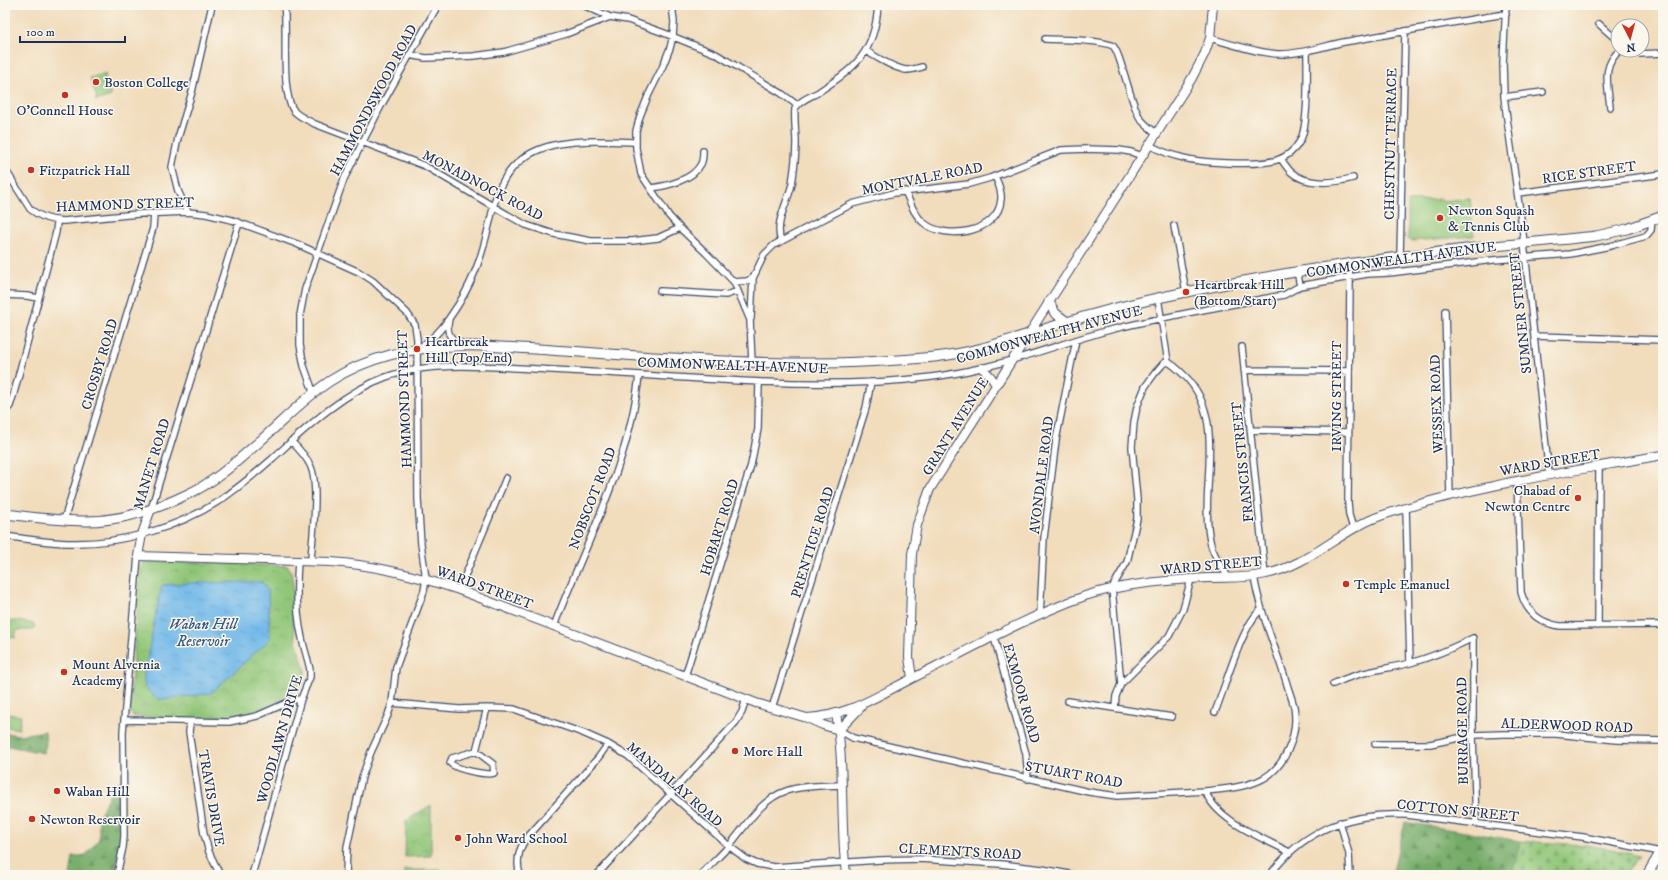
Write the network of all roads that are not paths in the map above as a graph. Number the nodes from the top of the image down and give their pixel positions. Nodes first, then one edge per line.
1 (212, 5) edge
2 (284, 5) edge
3 (438, 5) edge
4 (583, 5) edge
5 (672, 5) edge
6 (878, 5) edge
7 (1213, 5) edge
8 (1506, 5) edge
9 (1506, 14) junction
10 (610, 17) junction
11 (1600, 24) dead end
12 (1405, 31) junction
13 (1610, 33) edge
14 (673, 36) junction
15 (1210, 38) junction
16 (1045, 39) dead end
17 (866, 50) junction
18 (1307, 51) junction
19 (1663, 53) edge
20 (409, 54) junction
21 (1650, 54) edge
22 (1612, 58) edge
23 (922, 67) dead end
24 (1543, 92) dead end
25 (1504, 97) junction
26 (797, 105) junction
27 (1610, 107) dead end
28 (1156, 133) junction
29 (362, 142) junction
30 (636, 142) junction
31 (1149, 145) junction
32 (703, 151) dead end
33 (1142, 156) junction
34 (1281, 159) junction
35 (5, 169) edge
36 (1663, 174) edge
37 (995, 176) junction
38 (1353, 178) dead end
39 (651, 188) junction
40 (905, 191) junction
41 (1518, 193) junction
42 (493, 207) junction
43 (188, 212) junction
44 (154, 214) junction
45 (1663, 216) edge
46 (1652, 220) junction
47 (57, 221) junction
48 (239, 223) junction
49 (1174, 226) dead end
50 (680, 228) junction
51 (781, 241) junction
52 (1524, 243) junction
53 (317, 253) junction
54 (1400, 256) junction
55 (1526, 257) junction
56 (1348, 263) junction
57 (1297, 271) junction
58 (753, 278) junction
59 (1350, 278) junction
60 (734, 282) junction
61 (1300, 286) junction
62 (738, 291) junction
63 (660, 292) dead end
64 (1186, 292) junction
65 (5, 295) edge
66 (38, 298) junction
67 (1158, 298) junction
68 (1049, 302) junction
69 (1445, 311) dead end
70 (450, 317) junction
71 (1162, 318) junction
72 (750, 320) junction
73 (1066, 322) junction
74 (1028, 334) junction
75 (1535, 336) junction
76 (1076, 340) junction
77 (1663, 340) edge
78 (481, 346) junction
79 (1242, 347) dead end
80 (417, 349) junction
81 (1012, 359) junction
82 (752, 362) junction
83 (1168, 362) junction
84 (982, 368) junction
85 (416, 369) junction
86 (1244, 370) junction
87 (1348, 371) junction
88 (639, 376) junction
89 (871, 382) junction
90 (759, 383) junction
91 (996, 385) junction
92 (314, 394) junction
93 (5, 412) edge
94 (1251, 430) junction
95 (1348, 432) junction
96 (291, 441) junction
97 (1663, 455) edge
98 (1599, 467) junction
99 (1549, 475) junction
100 (506, 478) dead end
101 (1517, 481) junction
102 (1450, 496) junction
103 (1406, 508) junction
104 (151, 509) junction
105 (5, 514) edge
106 (64, 520) junction
107 (1352, 528) junction
108 (142, 534) junction
109 (5, 536) edge
110 (138, 556) junction
111 (298, 561) junction
112 (310, 561) junction
113 (1266, 574) junction
114 (1254, 576) junction
115 (1228, 577) junction
116 (426, 579) junction
117 (1191, 579) junction
118 (1112, 588) junction
119 (459, 590) junction
120 (1261, 610) junction
121 (1040, 615) junction
122 (1663, 624) edge
123 (554, 626) junction
124 (1598, 626) junction
125 (994, 637) junction
126 (1410, 663) junction
127 (685, 676) junction
128 (912, 678) junction
129 (1120, 684) junction
130 (1333, 684) dead end
131 (301, 699) junction
132 (746, 699) junction
133 (1068, 701) dead end
134 (392, 703) junction
135 (863, 705) junction
136 (487, 708) junction
137 (772, 708) junction
138 (1115, 708) junction
139 (1215, 712) dead end
140 (836, 714) junction
141 (1172, 717) dead end
142 (807, 718) junction
143 (125, 720) junction
144 (190, 722) junction
145 (839, 730) junction
146 (1473, 735) junction
147 (1663, 741) edge
148 (608, 744) junction
149 (1375, 744) dead end
150 (476, 751) junction
151 (1028, 779) junction
152 (841, 785) junction
153 (1205, 791) junction
154 (671, 793) junction
155 (1340, 822) junction
156 (1476, 823) junction
157 (729, 846) junction
158 (1662, 850) edge
159 (1289, 852) junction
160 (845, 862) junction
161 (117, 875) edge
162 (220, 875) edge
163 (252, 875) edge
164 (346, 875) edge
165 (520, 875) edge
166 (597, 875) edge
167 (701, 875) edge
168 (846, 875) edge
169 (1074, 875) edge
170 (1270, 875) edge
171 (1350, 875) edge
172 (1647, 875) edge

1 - 43 street
2 - 29 street, MONADNOCK ROAD
3 - 20 street, HAMMONDSWOOD ROAD
4 - 10 street
5 - 14 street
6 - 17 street
7 - 15 street, GRANT AVENUE
8 - 9 street, SUMNER STREET
9 - 12 street
9 - 25 street, SUMNER STREET
10 - 14 street
10 - 20 street
11 - 13 street
12 - 18 street
12 - 54 street, CHESTNUT TERRACE
14 - 26 street
14 - 30 street
15 - 18 street
15 - 28 street, GRANT AVENUE
16 - 28 street
17 - 23 street
17 - 26 street
18 - 34 street
19 - 21 street
20 - 29 street, HAMMONDSWOOD ROAD
22 - 27 street
24 - 25 street
25 - 41 street, SUMNER STREET
26 - 51 street
28 - 31 street, GRANT AVENUE
29 - 42 street, MONADNOCK ROAD
29 - 53 street, HAMMONDSWOOD ROAD
30 - 39 street
30 - 42 street
31 - 33 street, GRANT AVENUE
31 - 34 street
32 - 39 street
33 - 37 street, MONTVALE ROAD
33 - 68 street, GRANT AVENUE
34 - 38 street
35 - 47 street, HAMMOND STREET
36 - 41 street, RICE STREET
37 - 40 street, MONTVALE ROAD
37 - 40 street
39 - 50 street
40 - 51 street, MONTVALE ROAD
41 - 52 street, SUMNER STREET
42 - 50 street, MONADNOCK ROAD
42 - 70 street
43 - 44 street, HAMMOND STREET
43 - 48 street, HAMMOND STREET
44 - 47 street, HAMMOND STREET
44 - 106 street, CROSBY ROAD
45 - 46 main road, COMMONWEALTH AVENUE
46 - 52 main road, COMMONWEALTH AVENUE
46 - 55 street, COMMONWEALTH AVENUE
47 - 66 street
48 - 53 street, HAMMOND STREET
48 - 104 street, MANET ROAD
49 - 64 street
50 - 60 street
51 - 58 street, MONTVALE ROAD
52 - 54 main road, COMMONWEALTH AVENUE
52 - 55 street, SUMNER STREET
53 - 80 street, HAMMOND STREET
53 - 92 street, HAMMONDSWOOD ROAD
54 - 56 main road, COMMONWEALTH AVENUE
55 - 59 street, COMMONWEALTH AVENUE
55 - 75 street, SUMNER STREET
56 - 57 main road, COMMONWEALTH AVENUE
56 - 59 street, IRVING STREET
57 - 61 street
57 - 64 main road, COMMONWEALTH AVENUE
58 - 60 street
58 - 72 street, MONTVALE ROAD
59 - 61 street, COMMONWEALTH AVENUE
59 - 87 street, IRVING STREET
60 - 62 street
61 - 71 street, COMMONWEALTH AVENUE
62 - 63 street
62 - 72 street
64 - 67 main road, COMMONWEALTH AVENUE
65 - 66 street
66 - 93 street
67 - 71 street
67 - 73 main road, COMMONWEALTH AVENUE
68 - 73 main road
68 - 74 street, GRANT AVENUE
69 - 102 street, WESSEX ROAD
70 - 78 street
70 - 80 street
71 - 76 street, COMMONWEALTH AVENUE
71 - 83 street
72 - 82 street
73 - 74 main road, COMMONWEALTH AVENUE
74 - 81 street, GRANT AVENUE
74 - 82 main road, COMMONWEALTH AVENUE
75 - 77 street
75 - 99 street, SUMNER STREET
76 - 81 street, COMMONWEALTH AVENUE
76 - 121 street, AVONDALE ROAD
78 - 80 main road, COMMONWEALTH AVENUE
78 - 82 main road, COMMONWEALTH AVENUE
79 - 86 street, FRANCIS STREET
80 - 85 street, HAMMOND STREET
80 - 92 main road, COMMONWEALTH AVENUE
81 - 84 street, COMMONWEALTH AVENUE
81 - 91 street, GRANT AVENUE
83 - 115 street
83 - 118 street
84 - 89 street, COMMONWEALTH AVENUE
84 - 91 street
85 - 88 street, COMMONWEALTH AVENUE
85 - 96 street, COMMONWEALTH AVENUE
85 - 116 street, HAMMOND STREET
86 - 87 street
86 - 94 street, FRANCIS STREET
87 - 95 street, IRVING STREET
88 - 90 street, COMMONWEALTH AVENUE
88 - 123 street, NOBSCOT ROAD
89 - 90 street, COMMONWEALTH AVENUE
89 - 137 street, PRENTICE ROAD
90 - 127 street, HOBART ROAD
91 - 128 street, GRANT AVENUE
92 - 104 main road, COMMONWEALTH AVENUE
94 - 95 street
94 - 113 street, FRANCIS STREET
95 - 107 street, IRVING STREET
96 - 108 street, COMMONWEALTH AVENUE
96 - 112 street
97 - 98 street, WARD STREET
98 - 99 street, WARD STREET
98 - 124 street
99 - 101 street, WARD STREET
100 - 119 street
101 - 102 street, WARD STREET
101 - 124 street
102 - 103 street, WARD STREET
103 - 107 street, WARD STREET
103 - 126 street
104 - 106 main road, COMMONWEALTH AVENUE
104 - 108 street, MANET ROAD
105 - 106 main road, COMMONWEALTH AVENUE
107 - 113 street, WARD STREET
108 - 109 street, COMMONWEALTH AVENUE
108 - 110 street, MANET ROAD
110 - 111 street, WARD STREET
110 - 143 street, MANET ROAD
111 - 112 street, WARD STREET
111 - 131 street, WOODLAWN DRIVE
112 - 116 street, WARD STREET
113 - 114 street, WARD STREET
114 - 115 street, WARD STREET
114 - 120 street, STUART ROAD
115 - 117 street, WARD STREET
116 - 119 street, WARD STREET
116 - 134 street
117 - 118 street, WARD STREET
117 - 129 street
118 - 121 street, WARD STREET
118 - 129 street
119 - 123 street, WARD STREET
120 - 139 street
120 - 153 street, STUART ROAD
121 - 125 street, WARD STREET
122 - 124 street
123 - 127 street, WARD STREET
125 - 128 street, WARD STREET
125 - 151 street, EXMOOR ROAD
126 - 130 street
126 - 146 street, BURRAGE ROAD
127 - 132 street, WARD STREET
128 - 135 street, WARD STREET
129 - 138 street
131 - 144 street
131 - 163 street, WOODLAWN DRIVE
132 - 137 street, WARD STREET
132 - 154 street
133 - 138 street
134 - 136 street, MANDALAY ROAD
134 - 164 street
135 - 140 street, WARD STREET
135 - 145 street, WARD STREET
136 - 148 street, MANDALAY ROAD
136 - 150 street
137 - 142 street, WARD STREET
138 - 141 street
140 - 142 street, WARD STREET
140 - 145 street
142 - 145 street, WARD STREET
143 - 144 street
143 - 161 street, MANET ROAD
144 - 162 street, TRAVIS DRIVE
145 - 151 street, STUART ROAD
145 - 152 street
146 - 147 street, ALDERWOOD ROAD
146 - 149 street, ALDERWOOD ROAD
146 - 156 street, BURRAGE ROAD
148 - 154 street, MANDALAY ROAD
148 - 165 street
150 - 150 street
151 - 153 street, STUART ROAD
152 - 157 street
152 - 160 street
153 - 159 street
154 - 157 street, MANDALAY ROAD
154 - 166 street
155 - 156 street, COTTON STREET
155 - 159 street, COTTON STREET
155 - 171 street
156 - 158 street, COTTON STREET
157 - 160 street, MANDALAY ROAD
157 - 167 street
158 - 172 main road
159 - 170 street, COTTON STREET
160 - 168 street
160 - 169 street, CLEMENTS ROAD

